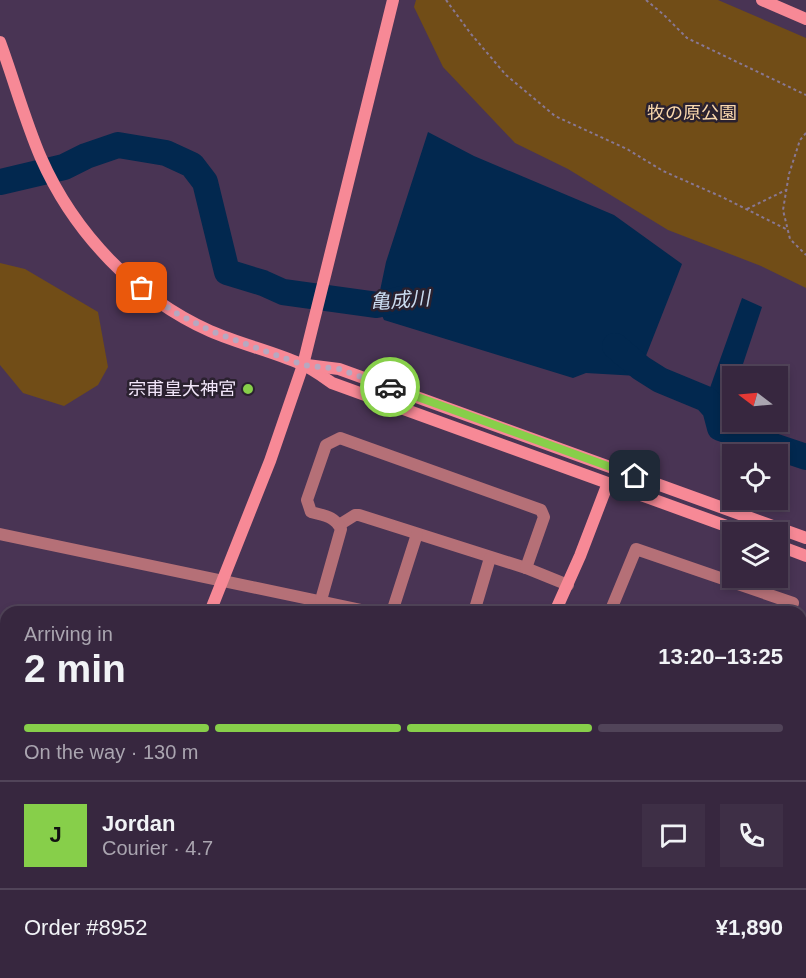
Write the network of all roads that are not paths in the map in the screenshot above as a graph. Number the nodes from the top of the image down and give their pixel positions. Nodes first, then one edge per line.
1 (393, 0) edge
2 (762, 0) edge
3 (806, 19) edge
4 (0, 42) edge
5 (303, 365) junction
6 (608, 483) junction
7 (722, 524) edge
8 (339, 525) junction
9 (0, 534) edge
10 (417, 534) junction
11 (806, 538) edge
12 (788, 549) edge
13 (806, 556) edge
14 (490, 558) junction
15 (526, 568) junction
16 (222, 582) junction
17 (568, 585) junction
18 (321, 600) junction
19 (212, 606) edge
20 (346, 606) edge
21 (394, 606) edge
22 (476, 606) edge
23 (558, 606) edge
24 (614, 606) edge
25 (792, 606) edge

1 - 5 street
2 - 3 street
4 - 5 street
5 - 6 street
5 - 11 street
5 - 16 street
6 - 7 street
6 - 17 street
8 - 10 street
8 - 15 street
8 - 18 street
9 - 16 street
10 - 14 street
10 - 21 street
12 - 13 street
14 - 15 street
14 - 22 street
15 - 17 street
16 - 18 street
16 - 19 street
17 - 23 street
18 - 20 street
24 - 25 street

